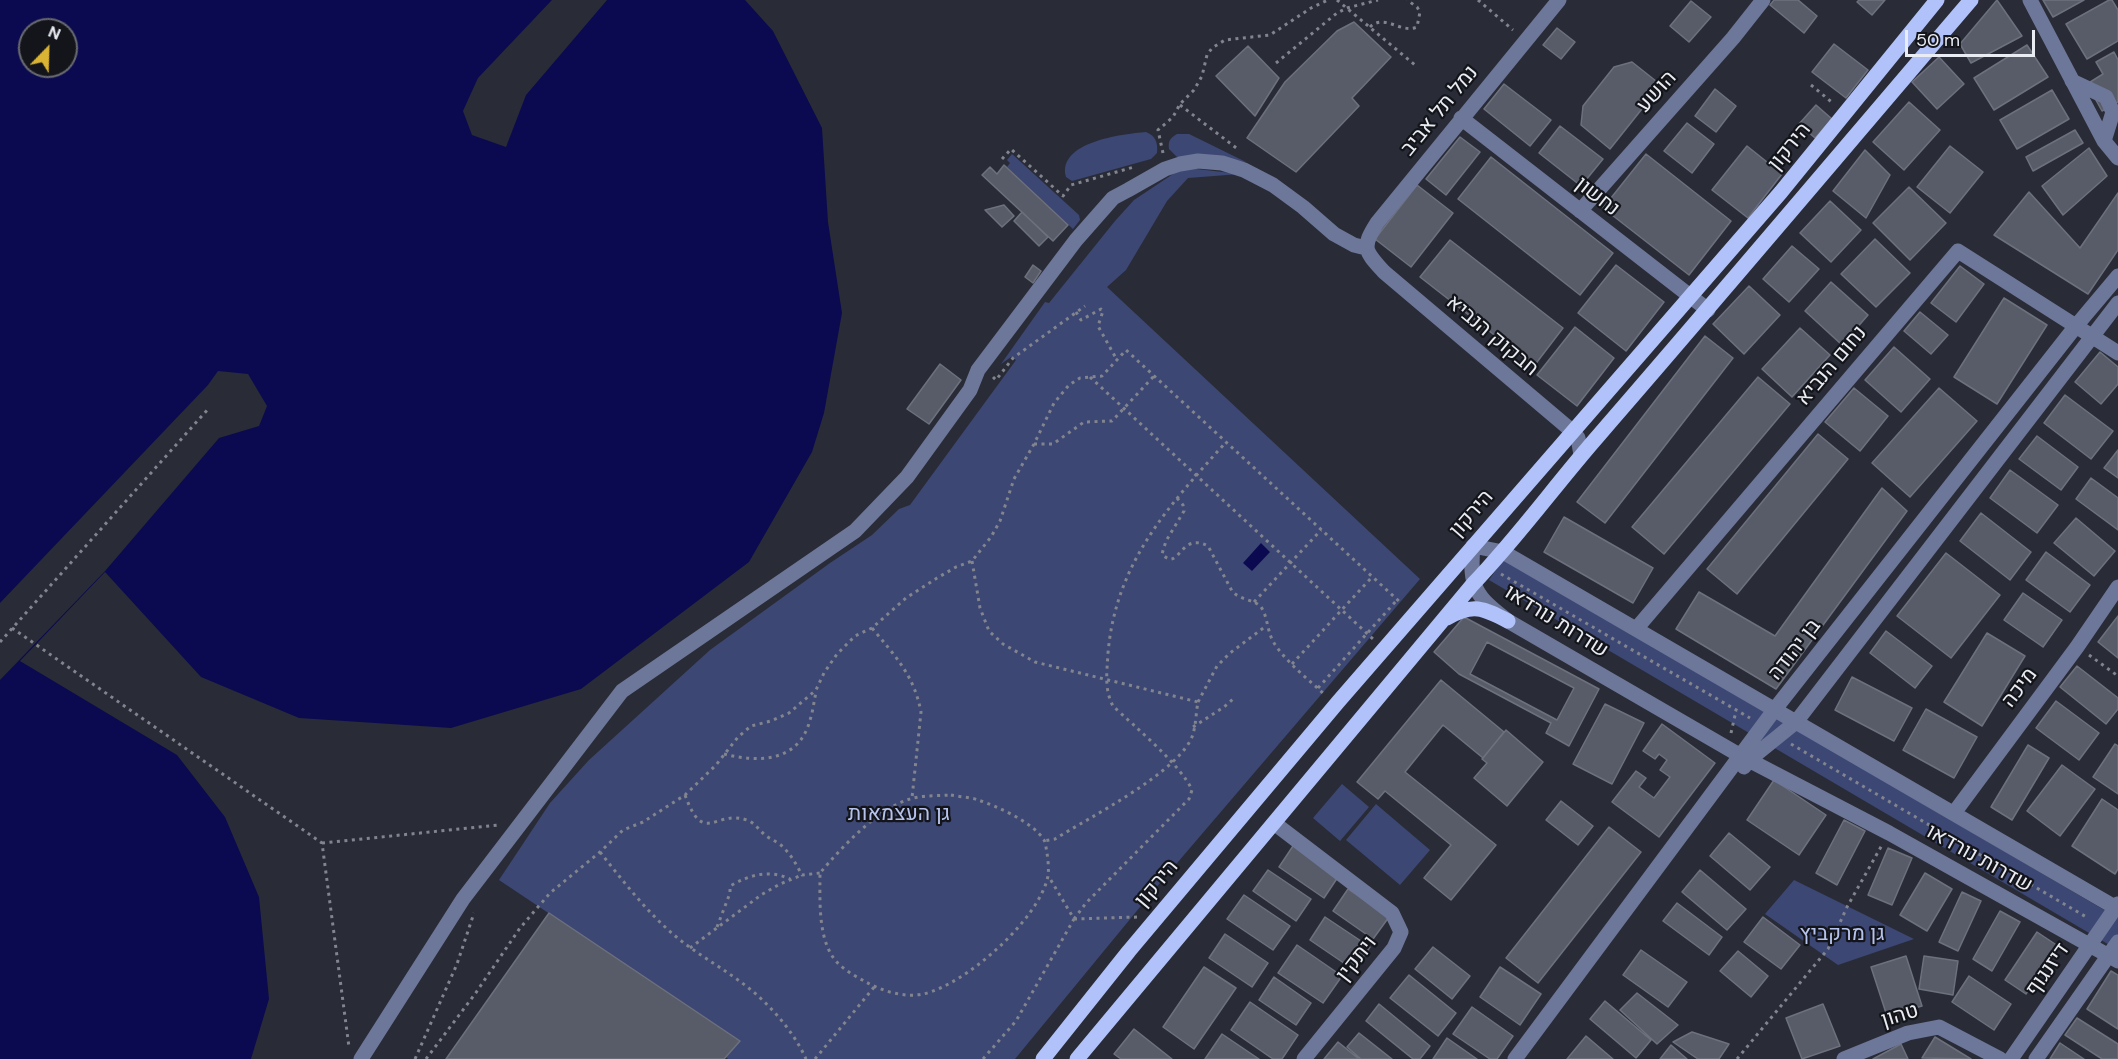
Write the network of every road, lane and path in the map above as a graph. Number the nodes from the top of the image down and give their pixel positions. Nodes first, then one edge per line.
1 (1315, 0) edge
2 (1328, 0) edge
3 (1337, 0) edge
4 (1378, 0) edge
5 (1407, 0) edge
6 (1478, 0) edge
7 (1559, 0) edge
8 (1763, 0) edge
9 (1937, 0) edge
10 (1971, 0) edge
11 (2030, 0) edge
12 (1319, 4) junction
13 (1347, 8) junction
14 (1370, 27) junction
15 (1517, 33) dead end
16 (1276, 63) dead end
17 (1415, 65) dead end
18 (2072, 81) junction
19 (1811, 85) dead end
20 (1180, 104) junction
21 (1845, 113) junction
22 (1461, 118) junction
23 (2104, 141) junction
24 (1245, 155) dead end
25 (2118, 158) edge
26 (1002, 159) dead end
27 (1140, 165) dead end
28 (1165, 169) junction
29 (1580, 211) junction
30 (1366, 251) junction
31 (2118, 276) edge
32 (1690, 297) junction
33 (2118, 303) edge
34 (1085, 306) dead end
35 (1707, 310) junction
36 (1076, 312) junction
37 (2076, 326) junction
38 (2092, 335) junction
39 (2118, 353) edge
40 (1117, 360) junction
41 (1000, 375) dead end
42 (1090, 376) junction
43 (1154, 376) junction
44 (209, 408) dead end
45 (1124, 409) junction
46 (1572, 431) junction
47 (1226, 442) junction
48 (1034, 444) junction
49 (1581, 455) junction
50 (1197, 475) junction
51 (1177, 498) junction
52 (1322, 530) junction
53 (1473, 546) junction
54 (1503, 552) junction
55 (972, 561) junction
56 (1291, 563) junction
57 (1489, 567) junction
58 (1372, 577) junction
59 (1473, 584) junction
60 (2118, 587) edge
61 (1397, 600) junction
62 (1254, 602) junction
63 (1402, 604) dead end
64 (1342, 610) junction
65 (1442, 621) junction
66 (1508, 621) junction
67 (1266, 626) junction
68 (12, 628) junction
69 (872, 628) junction
70 (1636, 629) junction
71 (1367, 634) junction
72 (0, 642) edge
73 (2077, 647) junction
74 (1384, 649) junction
75 (1292, 664) junction
76 (2118, 676) edge
77 (1106, 679) junction
78 (1318, 688) junction
79 (816, 690) junction
80 (1325, 695) dead end
81 (1233, 699) dead end
82 (1198, 702) junction
83 (1775, 709) junction
84 (1736, 710) dead end
85 (1796, 722) junction
86 (1194, 727) junction
87 (1794, 746) dead end
88 (724, 754) junction
89 (1745, 758) junction
90 (1171, 763) junction
91 (684, 795) junction
92 (912, 798) junction
93 (1954, 813) junction
94 (520, 822) junction
95 (1274, 823) junction
96 (1889, 833) junction
97 (1044, 841) junction
98 (322, 843) junction
99 (600, 852) junction
100 (820, 873) junction
101 (802, 875) junction
102 (1048, 875) junction
103 (791, 880) junction
104 (477, 903) dead end
105 (2117, 907) edge
106 (1138, 917) dead end
107 (1074, 919) junction
108 (2103, 927) junction
109 (717, 929) junction
110 (2118, 942) edge
111 (2090, 945) junction
112 (690, 948) junction
113 (2113, 959) edge
114 (875, 986) junction
115 (350, 1048) dead end
116 (361, 1059) edge
117 (415, 1059) edge
118 (426, 1059) edge
119 (806, 1059) edge
120 (815, 1059) edge
121 (982, 1059) edge
122 (1043, 1059) edge
123 (1077, 1059) edge
124 (1304, 1059) edge
125 (1515, 1059) edge
126 (1526, 1059) edge
127 (1737, 1059) edge
128 (1844, 1059) edge
129 (2000, 1059) edge
130 (2011, 1059) edge
131 (2036, 1059) edge

1 - 12 path
2 - 12 path
3 - 13 path
4 - 13 path
5 - 14 path
6 - 15 path
7 - 22 street, נמל תל אביב
8 - 29 street, הושע
9 - 21 main road, הירקון
10 - 35 main road, הירקון
11 - 18 street
12 - 20 path
13 - 14 path
13 - 16 path
14 - 17 path
18 - 23 street
18 - 23 street
19 - 21 path
20 - 24 path
20 - 28 path
21 - 32 main road, הירקון
22 - 29 street, נחשון
22 - 30 street, נמל תל אביב
23 - 25 street
26 - 27 path
28 - 30 street
28 - 94 street
29 - 32 street, נחשון
30 - 46 street, חבקוק הנביא
31 - 37 street, בן יהודה
32 - 35 street, נחשון
32 - 46 main road, הירקון
33 - 38 street, בן יהודה
34 - 36 path
35 - 49 main road, הירקון
36 - 40 path
36 - 41 path
37 - 38 street, נחום הנביא
37 - 70 street, נחום הנביא
37 - 83 street, בן יהודה
38 - 39 street
38 - 85 street, בן יהודה
40 - 42 path
40 - 43 path
42 - 45 path
42 - 48 path
43 - 45 path
43 - 47 path
44 - 68 path
45 - 48 path
45 - 50 path
46 - 49 street, חבקוק הנביא
46 - 53 main road, הירקון
47 - 50 path
47 - 52 path
48 - 55 path
49 - 54 main road, הירקון
50 - 51 path
50 - 56 path
51 - 62 path
51 - 77 path
52 - 56 path
52 - 58 path
53 - 54 street, שדרות נורדאו
53 - 59 street
53 - 74 main road, הירקון
54 - 57 main road, הירקון
54 - 70 street, שדרות נורדאו
55 - 69 path
55 - 77 path
56 - 62 path
56 - 64 path
57 - 59 main road, הירקון
57 - 84 path
58 - 61 path
58 - 64 path
59 - 65 main road, הירקון
59 - 66 street, שדרות נורדאו
60 - 73 street, מיכה
61 - 63 path
61 - 71 path
62 - 67 path
64 - 71 path
64 - 75 path
65 - 66 main road
65 - 95 main road, הירקון
66 - 89 street, שדרות נורדאו
67 - 75 path
67 - 82 path
68 - 72 path
68 - 98 path
69 - 79 path
69 - 92 path
70 - 83 street, שדרות נורדאו
71 - 74 path
71 - 78 path
73 - 76 path
73 - 93 street, מיכה
74 - 122 main road, הירקון
75 - 78 path
77 - 82 path
77 - 90 path
78 - 80 path
79 - 88 path
79 - 88 path
81 - 86 path
82 - 86 path
83 - 85 street, שדרות נורדאו
83 - 89 street, בן יהודה
85 - 89 street, בן יהודה
85 - 93 street, שדרות נורדאו
86 - 90 path
87 - 108 path
88 - 91 path
89 - 96 street, שדרות נורדאו
89 - 125 street, בן יהודה
89 - 126 street, בן יהודה
90 - 97 path
90 - 107 path
91 - 99 path
91 - 101 path
92 - 97 path
92 - 100 path
93 - 105 street, שדרות נורדאו
94 - 98 path
94 - 116 street
95 - 123 main road, הירקון
95 - 124 street, ויתקין
96 - 111 street, שדרות נורדאו
96 - 127 path
97 - 102 path
98 - 115 path
99 - 112 path
99 - 118 path
100 - 101 path
100 - 114 path
101 - 103 path
102 - 107 path
102 - 114 path
103 - 109 path
103 - 109 path
104 - 117 path
105 - 108 street, דיזנגוף
106 - 107 path
107 - 121 path
108 - 111 street, דיזנגוף
109 - 112 path
110 - 113 street, דיזנגוף
111 - 113 street, שדרות נורדאו
111 - 130 street, דיזנגוף
112 - 119 path
113 - 131 street, דיזנגוף
114 - 120 path
128 - 129 street, טהון

